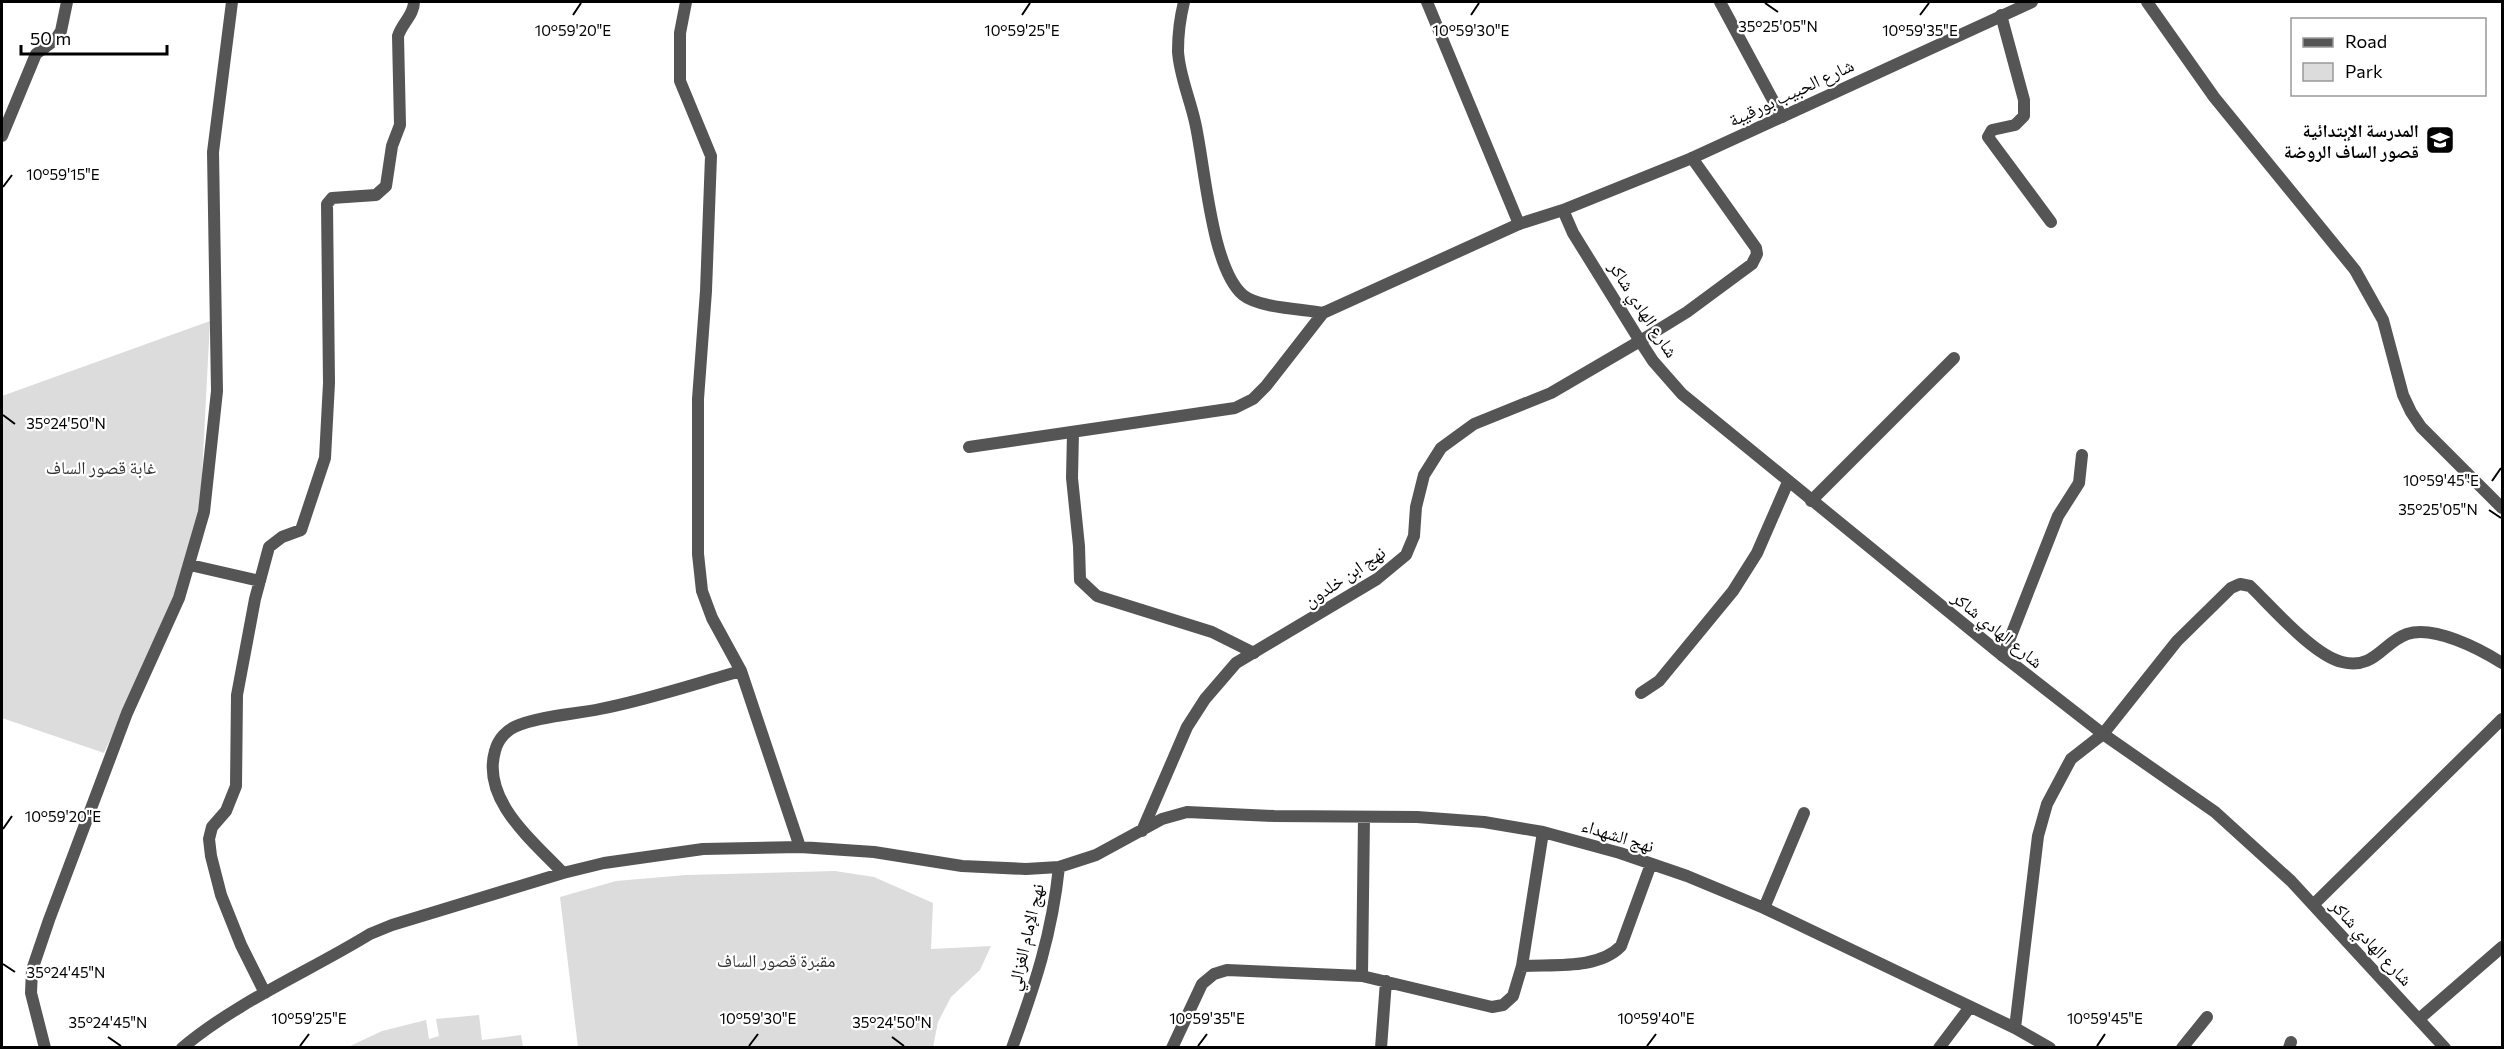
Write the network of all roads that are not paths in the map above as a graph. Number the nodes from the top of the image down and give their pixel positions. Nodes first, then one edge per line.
1 (67, 2) edge
2 (232, 2) edge
3 (414, 2) edge
4 (686, 2) edge
5 (1184, 2) edge
6 (1427, 2) edge
7 (1720, 2) edge
8 (2032, 2) edge
9 (2147, 2) edge
10 (2001, 15) junction
11 (1782, 117) junction
12 (2, 136) edge
13 (1692, 158) junction
14 (1563, 210) junction
15 (2051, 222) dead end
16 (1519, 224) junction
17 (1323, 312) junction
18 (1640, 341) junction
19 (1954, 358) dead end
20 (1073, 432) junction
21 (969, 447) dead end
22 (2082, 455) dead end
23 (1788, 482) junction
24 (1811, 501) junction
25 (2502, 508) edge
26 (190, 565) junction
27 (260, 581) junction
28 (1254, 653) junction
29 (2003, 656) junction
30 (2502, 663) edge
31 (741, 671) junction
32 (1641, 693) dead end
33 (2502, 719) edge
34 (2103, 734) junction
35 (1804, 813) dead end
36 (1364, 817) junction
37 (1142, 831) junction
38 (1543, 832) junction
39 (800, 847) junction
40 (1651, 864) junction
41 (1059, 867) junction
42 (563, 873) junction
43 (2313, 905) junction
44 (1764, 909) junction
45 (2502, 947) edge
46 (1522, 966) junction
47 (1362, 976) junction
48 (1386, 981) junction
49 (265, 993) junction
50 (1970, 1007) junction
51 (2207, 1017) dead end
52 (2419, 1019) junction
53 (2015, 1028) junction
54 (45, 1047) edge
55 (182, 1047) edge
56 (1012, 1047) edge
57 (1172, 1047) edge
58 (1381, 1047) edge
59 (1939, 1047) edge
60 (2050, 1047) edge
61 (2182, 1047) edge
62 (2445, 1047) edge

1 - 12 street
2 - 26 street
3 - 27 street
4 - 31 street
5 - 17 street
6 - 16 street
7 - 11 street
8 - 10 street, شارع الحبيب بورقيبة
9 - 25 street
10 - 11 street, شارع الحبيب بورقيبة
10 - 15 street
11 - 13 street, شارع الحبيب بورقيبة
13 - 14 street, شارع الحبيب بورقيبة
13 - 18 street, نهج ابن خلدون
14 - 16 street, شارع الحبيب بورقيبة
14 - 18 street, شارع الهادي شاكر
16 - 17 street, شارع الحبيب بورقيبة
17 - 20 street
18 - 23 street, شارع الهادي شاكر
18 - 28 street, نهج ابن خلدون
19 - 24 street
20 - 21 street
20 - 28 street
22 - 29 street
23 - 24 street, شارع الهادي شاكر
23 - 32 street
24 - 29 street, شارع الهادي شاكر
26 - 27 street
26 - 54 street
27 - 49 street
28 - 37 street, نهج ابن خلدون
29 - 34 street, شارع الهادي شاكر
30 - 34 street
31 - 39 street
31 - 42 street
33 - 43 street
34 - 43 street, شارع الهادي شاكر
34 - 53 street
35 - 44 street
36 - 37 street, نهج الشهداء
36 - 38 street, نهج الشهداء
36 - 47 street
37 - 41 street, نهج الشهداء
38 - 40 street, نهج الشهداء
38 - 46 street
39 - 41 street, نهج الشهداء
39 - 42 street, نهج الشهداء
40 - 44 street, نهج الشهداء
40 - 46 street
41 - 56 street, نهج الإمام الغزالي
42 - 49 street, نهج الشهداء
43 - 52 street, شارع الهادي شاكر
44 - 50 street, نهج الشهداء
45 - 52 street
46 - 48 street
47 - 48 street
47 - 57 street
48 - 58 street
49 - 55 street, نهج الشهداء
50 - 53 street, نهج الشهداء
50 - 59 street
51 - 61 street
52 - 62 street, شارع الهادي شاكر
53 - 60 street, نهج الشهداء

